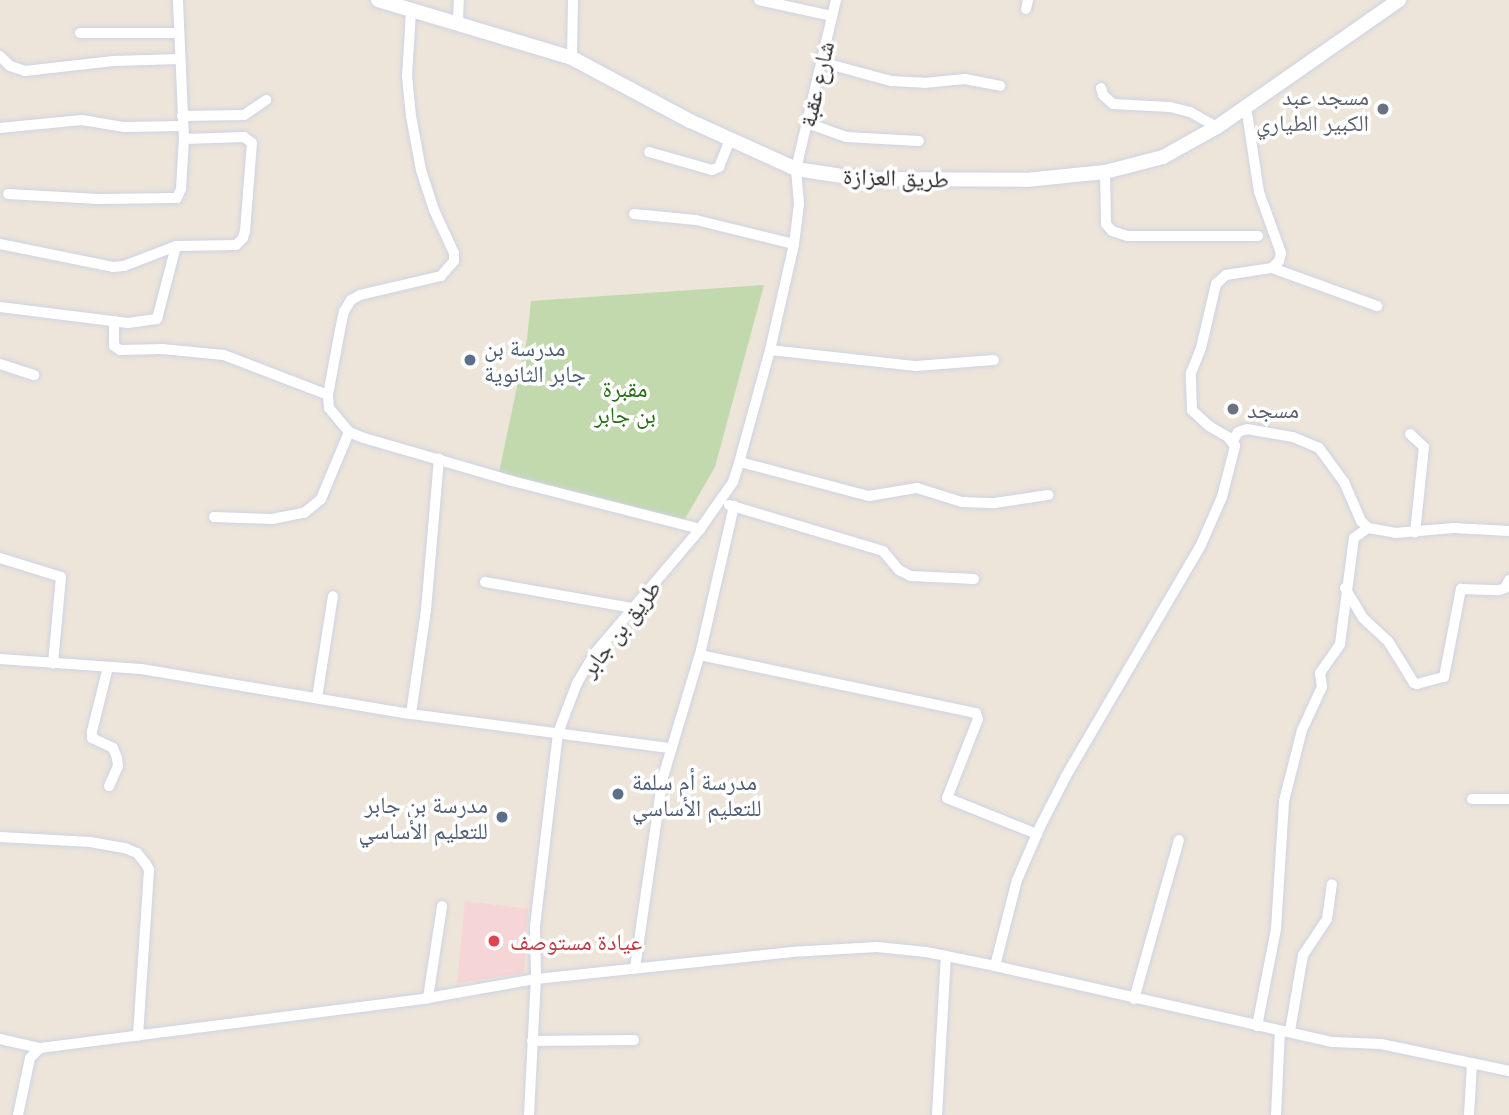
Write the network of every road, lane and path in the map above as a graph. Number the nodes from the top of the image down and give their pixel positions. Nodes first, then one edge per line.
1 (178, 0) edge
2 (378, 0) edge
3 (459, 0) edge
4 (573, 0) edge
5 (759, 0) edge
6 (836, 0) edge
7 (1399, 0) edge
8 (411, 10) junction
9 (832, 16) junction
10 (458, 23) junction
11 (80, 33) dead end
12 (177, 33) junction
13 (0, 56) edge
14 (572, 58) junction
15 (178, 60) junction
16 (821, 62) junction
17 (1000, 86) dead end
18 (1101, 88) dead end
19 (266, 100) dead end
20 (1246, 106) junction
21 (182, 121) junction
22 (807, 123) junction
23 (1217, 127) junction
24 (0, 128) edge
25 (184, 139) junction
26 (730, 140) junction
27 (919, 141) dead end
28 (649, 152) dead end
29 (796, 169) junction
30 (1105, 172) junction
31 (8, 194) dead end
32 (634, 214) dead end
33 (1258, 236) dead end
34 (0, 244) edge
35 (794, 244) junction
36 (176, 246) junction
37 (1272, 268) junction
38 (1377, 306) dead end
39 (0, 307) edge
40 (114, 321) junction
41 (770, 350) junction
42 (994, 360) dead end
43 (0, 364) edge
44 (34, 374) dead end
45 (328, 395) junction
46 (349, 432) junction
47 (1410, 434) dead end
48 (1233, 441) junction
49 (439, 459) junction
50 (740, 461) junction
51 (1048, 495) dead end
52 (720, 502) junction
53 (734, 506) junction
54 (214, 517) dead end
55 (1368, 528) junction
56 (700, 529) junction
57 (1509, 531) edge
58 (1415, 533) junction
59 (0, 558) edge
60 (974, 579) dead end
61 (1509, 580) edge
62 (485, 582) dead end
63 (1345, 588) junction
64 (333, 596) dead end
65 (633, 608) junction
66 (700, 656) junction
67 (0, 659) edge
68 (53, 664) junction
69 (108, 667) junction
70 (317, 698) junction
71 (411, 714) junction
72 (558, 733) junction
73 (670, 748) junction
74 (109, 786) dead end
75 (1472, 799) dead end
76 (1509, 799) edge
77 (1037, 834) junction
78 (0, 836) edge
79 (1179, 840) dead end
80 (1332, 884) dead end
81 (442, 906) dead end
82 (946, 956) junction
83 (995, 966) junction
84 (635, 968) junction
85 (537, 979) junction
86 (428, 999) junction
87 (1133, 999) junction
88 (1257, 1026) junction
89 (1285, 1031) junction
90 (138, 1036) junction
91 (0, 1039) edge
92 (533, 1041) junction
93 (634, 1041) dead end
94 (40, 1048) junction
95 (1472, 1065) junction
96 (1509, 1071) edge
97 (18, 1115) edge
98 (529, 1115) edge
99 (937, 1115) edge
100 (1276, 1115) edge
101 (1469, 1115) edge

1 - 12 street
2 - 8 street, طريق العزازة
3 - 10 street
4 - 14 street
5 - 9 street
6 - 9 street, شارع عقبة
7 - 20 street, طريق العزازة
8 - 10 street, طريق العزازة
8 - 45 street
9 - 16 street, شارع عقبة
10 - 14 street, طريق العزازة
11 - 12 street
12 - 15 street
13 - 15 street
14 - 26 street, طريق العزازة
15 - 21 street
16 - 17 street
16 - 22 street, شارع عقبة
18 - 23 street
19 - 21 street
20 - 23 street, طريق العزازة
20 - 37 street
21 - 24 street
21 - 25 street
22 - 27 street
22 - 29 street, شارع عقبة
23 - 30 street, طريق العزازة
25 - 31 street
25 - 36 street
26 - 28 street
26 - 29 street, طريق العزازة
29 - 30 street, طريق العزازة
29 - 35 street, طريق بن جابر
30 - 33 street
32 - 35 street
34 - 36 street
35 - 41 street, طريق بن جابر
36 - 40 street
37 - 38 street
37 - 48 street
39 - 40 street
40 - 45 street
41 - 42 street
41 - 50 street, طريق بن جابر
43 - 44 street
45 - 46 street
46 - 49 street
46 - 54 street
47 - 58 street
48 - 55 street
48 - 77 street
49 - 56 street
49 - 71 street
50 - 51 street
50 - 52 street, طريق بن جابر
52 - 53 street
52 - 56 street, طريق بن جابر
53 - 60 street
53 - 66 street
55 - 58 street
55 - 63 street
56 - 65 street, طريق بن جابر
57 - 58 street
59 - 68 street
61 - 63 street
62 - 65 street
63 - 88 street
64 - 70 street
65 - 72 street, طريق بن جابر
66 - 73 street
66 - 77 street
67 - 68 street
68 - 69 street
69 - 70 street
69 - 74 street
70 - 71 street
71 - 72 street
72 - 73 street
72 - 85 street, طريق بن جابر
73 - 84 street
75 - 76 street
77 - 83 street
78 - 90 street
79 - 87 street
80 - 89 street
81 - 86 street
82 - 83 street
82 - 84 street
82 - 99 street
83 - 87 street
84 - 85 street
85 - 86 street
85 - 92 street, طريق بن جابر
86 - 90 street
87 - 88 street
88 - 89 street
89 - 95 street
89 - 100 street
90 - 94 street
91 - 94 street
92 - 93 street
92 - 98 street, طريق بن جابر
94 - 97 street
95 - 96 street
95 - 101 street

